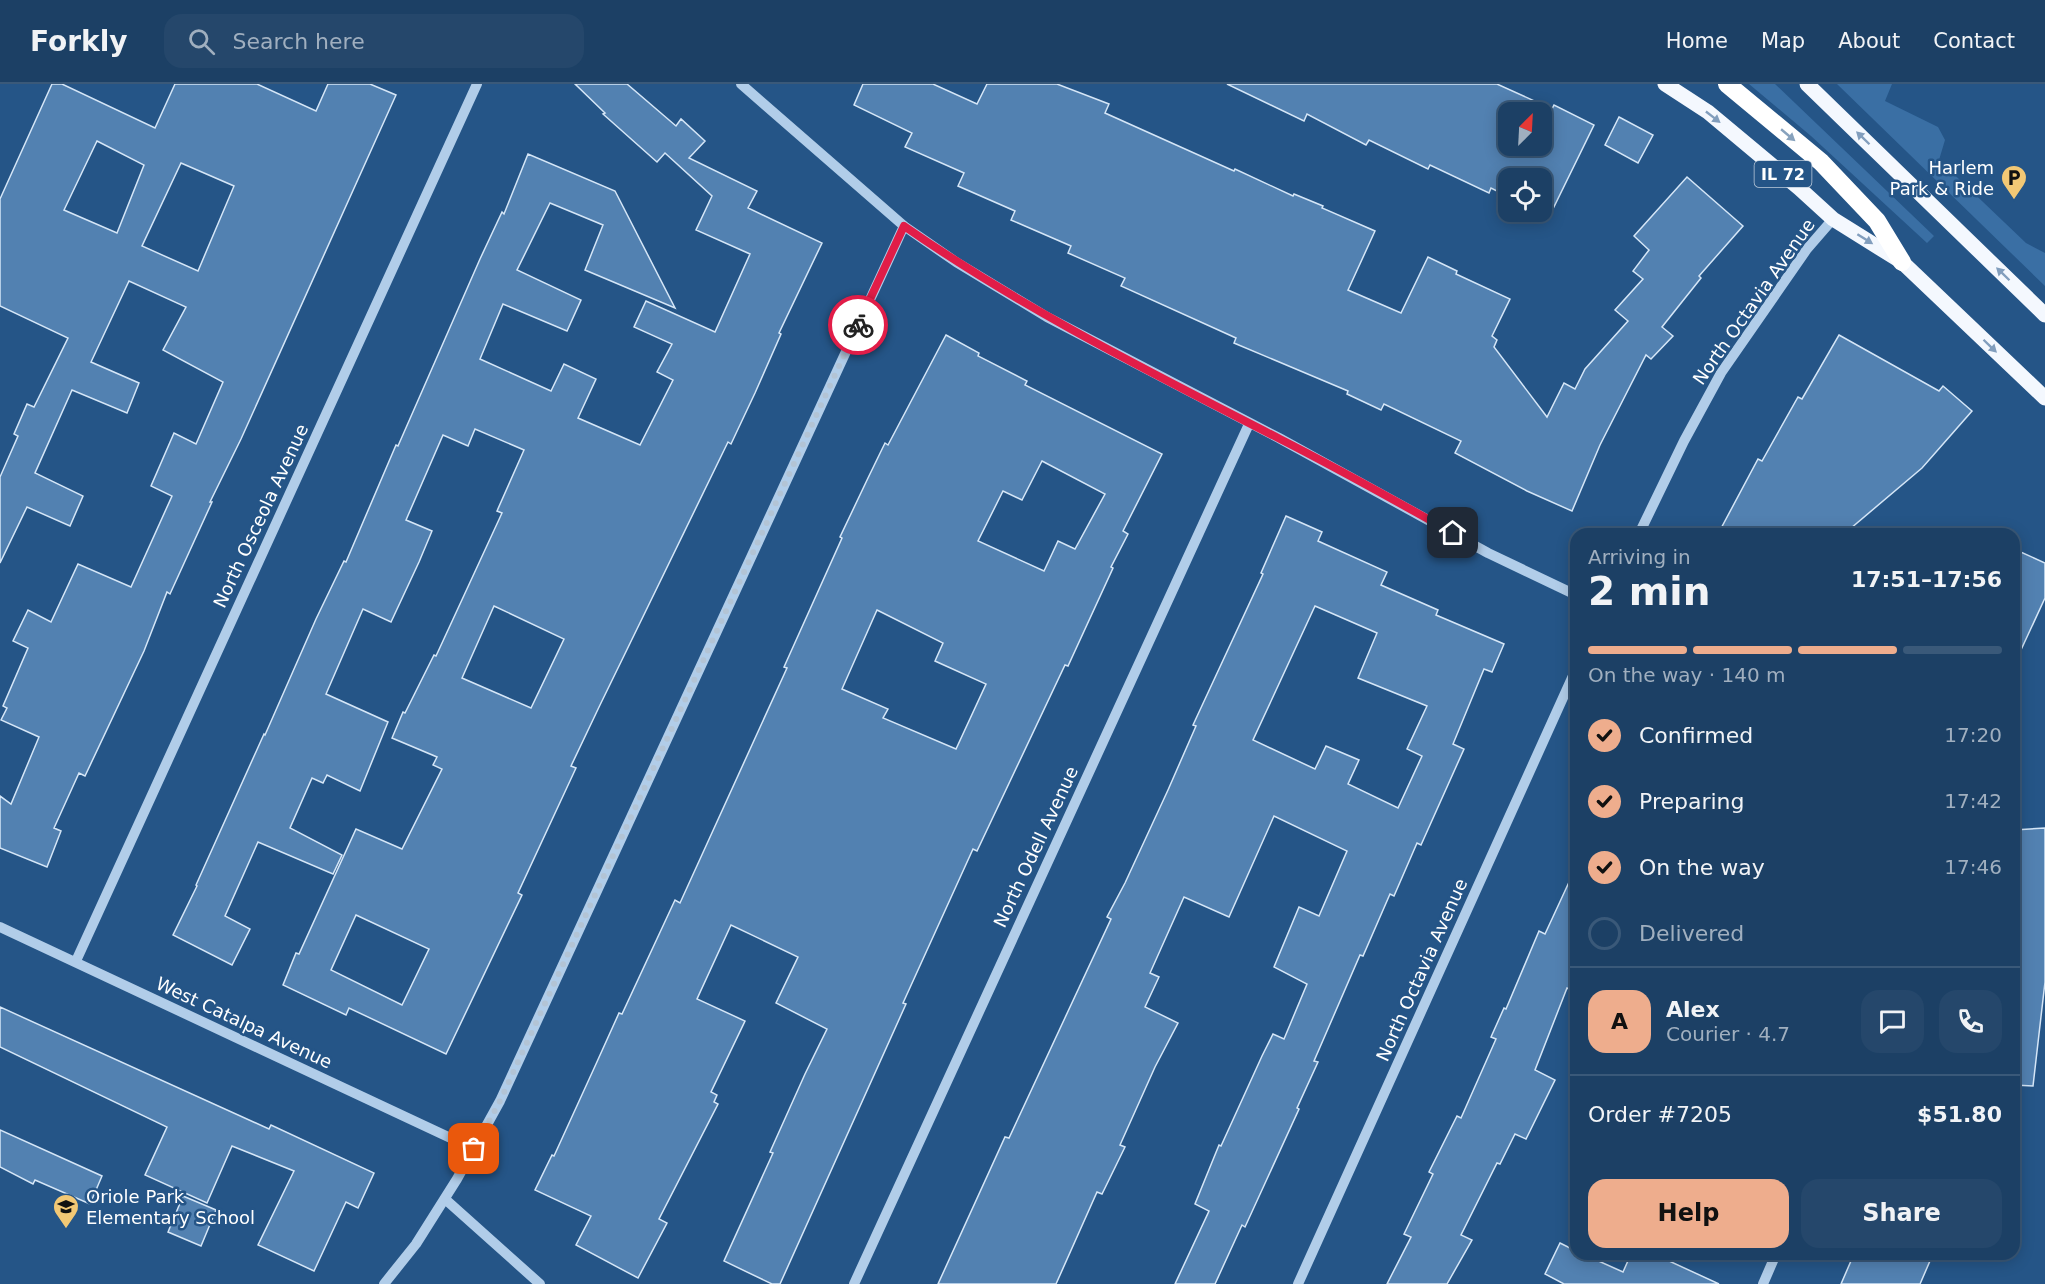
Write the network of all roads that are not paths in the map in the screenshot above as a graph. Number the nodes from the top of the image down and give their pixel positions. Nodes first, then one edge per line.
1 (477, 84) edge
2 (741, 84) edge
3 (1665, 84) edge
4 (1727, 84) edge
5 (1807, 84) edge
6 (1833, 219) junction
7 (904, 226) junction
8 (1902, 262) junction
9 (2045, 315) edge
10 (2045, 398) edge
11 (1249, 424) junction
12 (1642, 528) edge
13 (1570, 592) edge
14 (1570, 682) edge
15 (0, 927) edge
16 (76, 961) junction
17 (474, 1149) junction
18 (445, 1199) junction
19 (1773, 1260) edge
20 (384, 1284) edge
21 (540, 1284) edge
22 (854, 1284) edge
23 (1298, 1284) edge
24 (1763, 1284) edge

1 - 16 street, North Osceola Avenue
2 - 7 street
3 -> 6 main road, IL 72
4 -> 8 highway
9 -> 5 main road
6 -> 8 main road, IL 72
6 - 12 street, North Octavia Avenue
7 - 11 street
7 - 17 street
8 -> 10 main road, IL 72
11 - 13 street
11 - 22 street, North Odell Avenue
14 - 23 street, North Octavia Avenue
15 - 16 street, West Catalpa Avenue
16 - 17 street, West Catalpa Avenue
17 - 18 street
18 - 20 street
18 - 21 street
19 - 24 street

